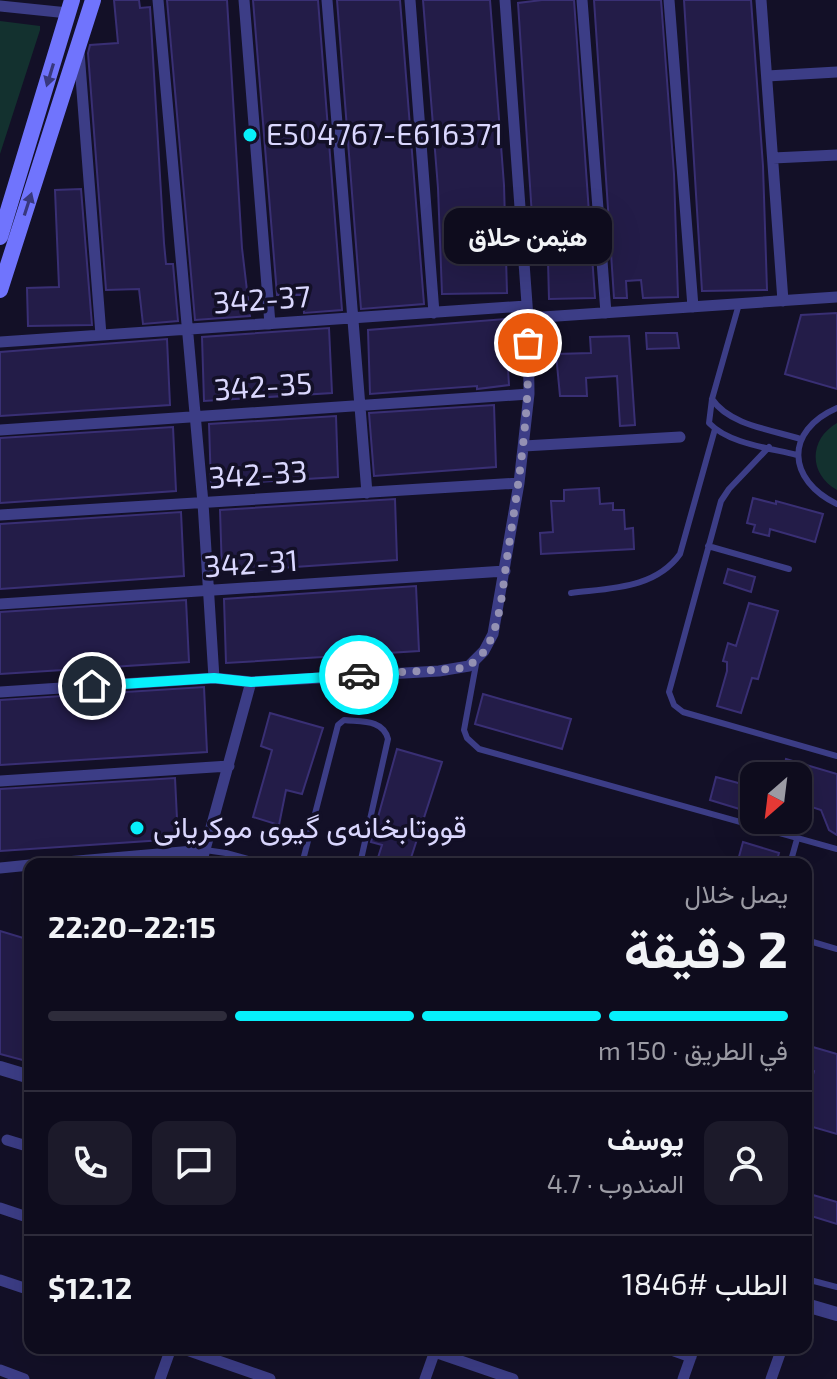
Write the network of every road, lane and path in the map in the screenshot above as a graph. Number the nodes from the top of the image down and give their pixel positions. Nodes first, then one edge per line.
1 (93, 0) edge
2 (158, 0) edge
3 (244, 0) edge
4 (327, 0) edge
5 (410, 0) edge
6 (505, 0) edge
7 (582, 0) edge
8 (669, 0) edge
9 (761, 0) edge
10 (0, 6) edge
11 (70, 6) edge
12 (78, 48) junction
13 (837, 72) edge
14 (767, 76) junction
15 (837, 155) edge
16 (773, 158) junction
17 (6, 236) edge
18 (0, 290) edge
19 (837, 297) edge
20 (783, 301) junction
21 (739, 304) junction
22 (693, 307) junction
23 (527, 312) junction
24 (434, 313) junction
25 (606, 313) junction
26 (353, 318) junction
27 (270, 324) junction
28 (187, 329) junction
29 (101, 335) junction
30 (0, 342) edge
31 (529, 394) junction
32 (712, 399) junction
33 (360, 404) junction
34 (837, 408) edge
35 (193, 416) junction
36 (761, 427) junction
37 (715, 429) junction
38 (0, 430) edge
39 (680, 437) dead end
40 (801, 439) junction
41 (757, 444) junction
42 (524, 446) junction
43 (769, 447) junction
44 (797, 455) junction
45 (519, 483) junction
46 (367, 493) junction
47 (203, 503) junction
48 (837, 504) edge
49 (0, 515) edge
50 (708, 546) junction
51 (789, 569) dead end
52 (505, 571) junction
53 (207, 591) junction
54 (571, 593) dead end
55 (0, 604) edge
56 (477, 659) junction
57 (214, 678) junction
58 (251, 682) junction
59 (0, 692) edge
60 (837, 756) edge
61 (229, 766) junction
62 (0, 781) edge
63 (797, 839) junction
64 (837, 849) edge
65 (205, 850) junction
66 (112, 858) edge
67 (203, 858) edge
68 (245, 858) edge
69 (304, 858) edge
70 (361, 858) edge
71 (792, 858) edge
72 (24, 866) edge
73 (0, 868) edge
74 (812, 942) edge
75 (837, 949) edge
76 (0, 1068) edge
77 (24, 1075) edge
78 (7, 1140) dead end
79 (24, 1145) edge
80 (0, 1208) edge
81 (24, 1216) edge
82 (0, 1280) edge
83 (812, 1281) edge
84 (837, 1287) edge
85 (24, 1288) edge
86 (812, 1307) edge
87 (837, 1314) edge
88 (169, 1354) edge
89 (198, 1354) edge
90 (430, 1354) edge
91 (445, 1354) edge
92 (692, 1354) edge
93 (780, 1354) edge
94 (0, 1370) edge
95 (24, 1379) edge
96 (160, 1379) edge
97 (270, 1379) edge
98 (425, 1379) edge
99 (513, 1379) edge
100 (683, 1379) edge
101 (771, 1379) edge

1 - 12 main road
2 - 28 street
3 - 27 street
4 - 26 street
5 - 24 street
6 - 23 street
7 - 25 street
8 - 22 street
9 - 14 street
10 - 11 street
11 -> 17 main road
17 -> 12 main road
12 - 29 street
13 - 14 street
14 - 16 street
15 - 16 street
16 - 20 street
17 - 18 main road
19 - 20 street, 342-37
20 - 21 street, 342-37
21 - 22 street, 342-37
21 - 32 lane
22 - 25 street, 342-37
23 - 24 street, 342-37
23 - 25 street, 342-37
23 - 31 street
24 - 26 street, 342-37
26 - 27 street, 342-37
26 - 33 street
27 - 28 street, 342-37
28 - 29 street, 342-37
28 - 35 street
29 - 30 street, 342-37
31 - 33 street, 342-35
31 - 42 street
32 - 36 lane
32 - 37 lane
33 - 35 street, 342-35
33 - 46 street
34 - 40 lane
35 - 38 street, 342-35
35 - 47 street
36 - 40 lane
36 - 41 lane
37 - 41 lane
37 - 54 lane
39 - 42 street
40 - 44 lane
41 - 43 lane
42 - 45 street
43 - 44 lane
43 - 50 lane
44 - 48 lane
45 - 46 street, 342-33
45 - 52 street
46 - 47 street, 342-33
47 - 49 street, 342-33
47 - 53 street
50 - 51 lane
50 - 60 lane
52 - 53 street, 342-31
52 - 56 street
53 - 55 street, 342-31
53 - 57 street
56 - 58 street
56 - 63 lane
57 - 58 street
57 - 59 street
58 - 61 street
61 - 62 street
61 - 65 street
63 - 64 lane
63 - 71 lane
65 - 66 street
65 - 67 street
65 - 68 lane
69 - 70 lane
72 - 73 street
74 - 75 lane
76 - 77 street
78 - 79 street
80 - 81 street
82 - 85 street
83 - 84 lane
86 - 87 street
88 - 96 street
89 - 97 street
90 - 98 street
91 - 99 street
92 - 100 street
93 - 101 street
94 - 95 street

